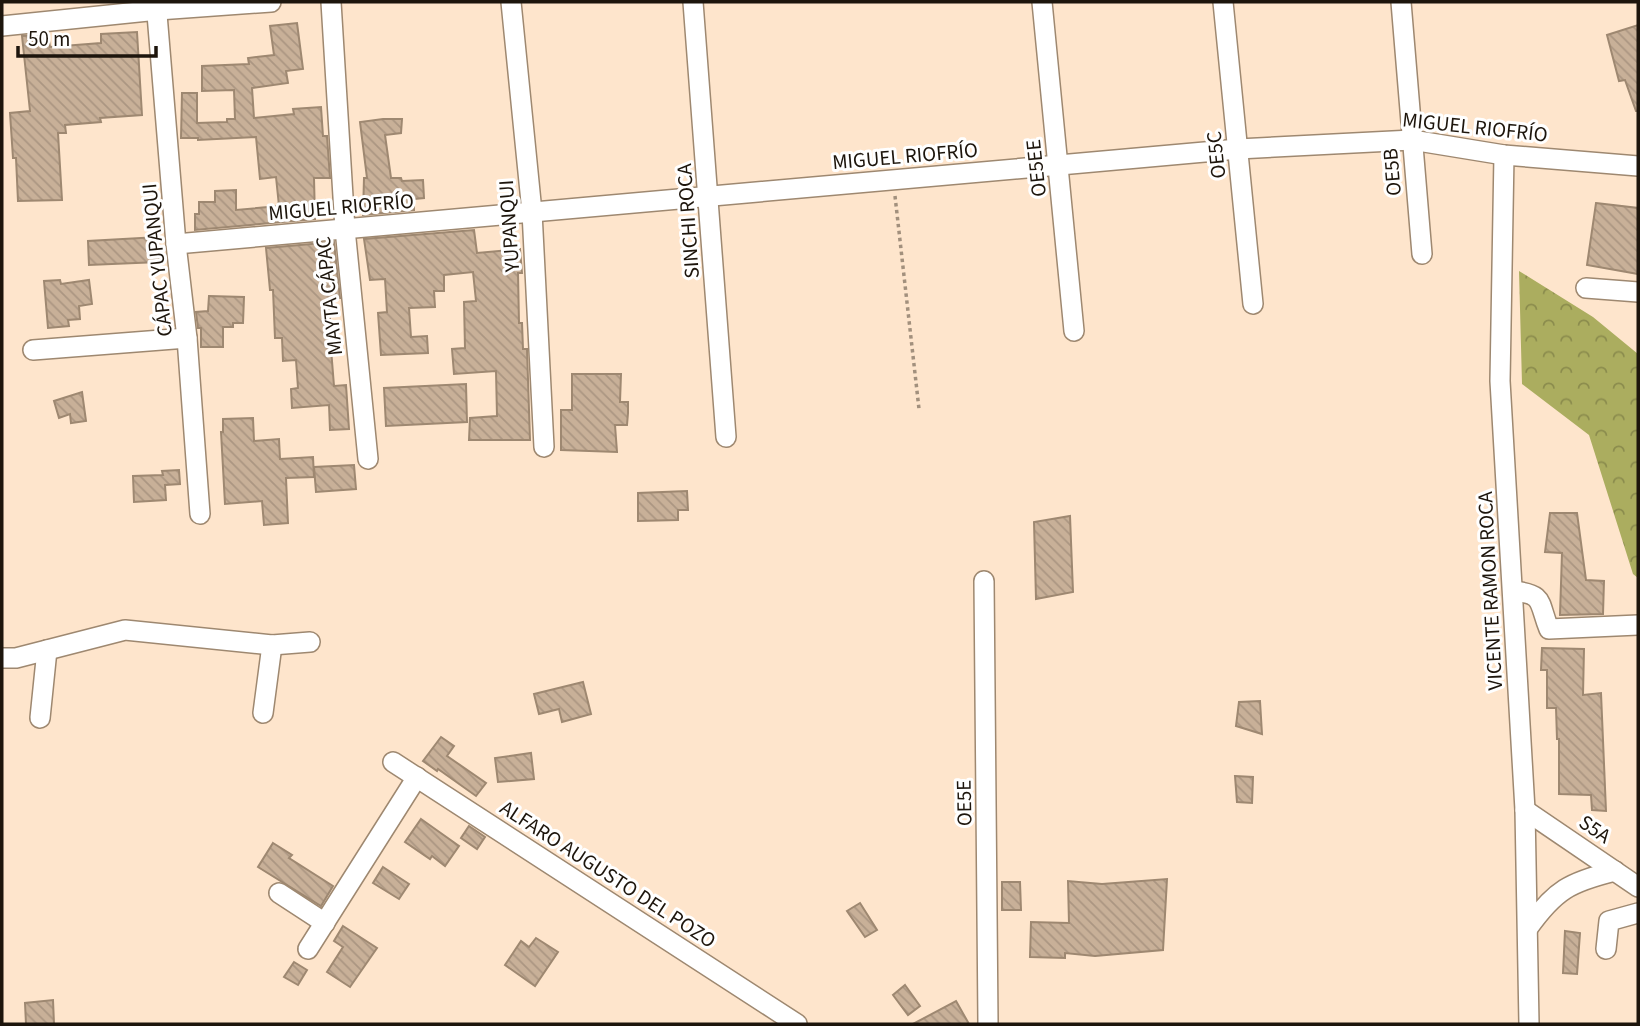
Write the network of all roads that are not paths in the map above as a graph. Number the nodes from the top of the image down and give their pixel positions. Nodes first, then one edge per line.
1 (271, 2) edge
2 (331, 2) edge
3 (511, 2) edge
4 (693, 2) edge
5 (1042, 2) edge
6 (1223, 2) edge
7 (1401, 2) edge
8 (157, 6) edge
9 (2, 26) edge
10 (1412, 140) junction
11 (1238, 149) junction
12 (1504, 155) junction
13 (1058, 165) junction
14 (1638, 166) edge
15 (709, 196) junction
16 (532, 212) junction
17 (345, 229) junction
18 (176, 244) junction
19 (1422, 254) dead end
20 (1586, 288) dead end
21 (1638, 292) edge
22 (1253, 304) dead end
23 (1074, 331) dead end
24 (187, 338) junction
25 (33, 350) dead end
26 (726, 437) dead end
27 (544, 447) dead end
28 (368, 459) dead end
29 (200, 514) dead end
30 (985, 581) dead end
31 (1513, 591) junction
32 (1638, 625) edge
33 (310, 642) dead end
34 (272, 645) junction
35 (47, 650) junction
36 (2, 658) edge
37 (263, 713) dead end
38 (40, 718) dead end
39 (393, 762) dead end
40 (417, 777) junction
41 (1525, 810) junction
42 (1615, 871) junction
43 (1637, 882) edge
44 (279, 893) dead end
45 (1638, 913) edge
46 (325, 923) junction
47 (1528, 928) junction
48 (308, 949) dead end
49 (1606, 949) dead end
50 (797, 1024) edge
51 (988, 1024) edge
52 (1529, 1024) edge

1 - 8 street
2 - 17 street, MAYTA CÁPAC
3 - 16 street, YUPANQUI
4 - 15 street, SINCHI ROCA
5 - 13 street, OE5EE
6 - 11 street, OE5C
7 - 10 street, OE5B
8 - 9 street
8 - 18 street, CÁPAC YUPANQUI
10 - 11 street, MIGUEL RIOFRÍO
10 - 12 street, MIGUEL RIOFRÍO
10 - 19 street, OE5B
11 - 13 street, MIGUEL RIOFRÍO
11 - 22 street, OE5C
12 - 14 street, MIGUEL RIOFRÍO
12 - 31 street, VICENTE RAMON ROCA
13 - 15 street, MIGUEL RIOFRÍO
13 - 23 street, OE5EE
15 - 16 street, MIGUEL RIOFRÍO
15 - 26 street, SINCHI ROCA
16 - 17 street, MIGUEL RIOFRÍO
16 - 27 street, YUPANQUI
17 - 18 street, MIGUEL RIOFRÍO
17 - 28 street, MAYTA CÁPAC
18 - 24 street, CÁPAC YUPANQUI
20 - 21 street
24 - 25 street
24 - 29 street, CÁPAC YUPANQUI
30 - 51 street, OE5E
31 - 32 street
31 - 41 street, VICENTE RAMON ROCA
33 - 34 street
34 - 35 street
34 - 37 street
35 - 36 street
35 - 38 street
39 - 40 street, ALFARO AUGUSTO DEL POZO
40 - 46 street
40 - 50 street, ALFARO AUGUSTO DEL POZO
41 - 42 street, S5A
41 - 47 street, VICENTE RAMON ROCA
42 - 43 street, S5A
42 - 47 street
44 - 46 street
45 - 49 street
46 - 48 street
47 - 52 street, VICENTE RAMON ROCA

